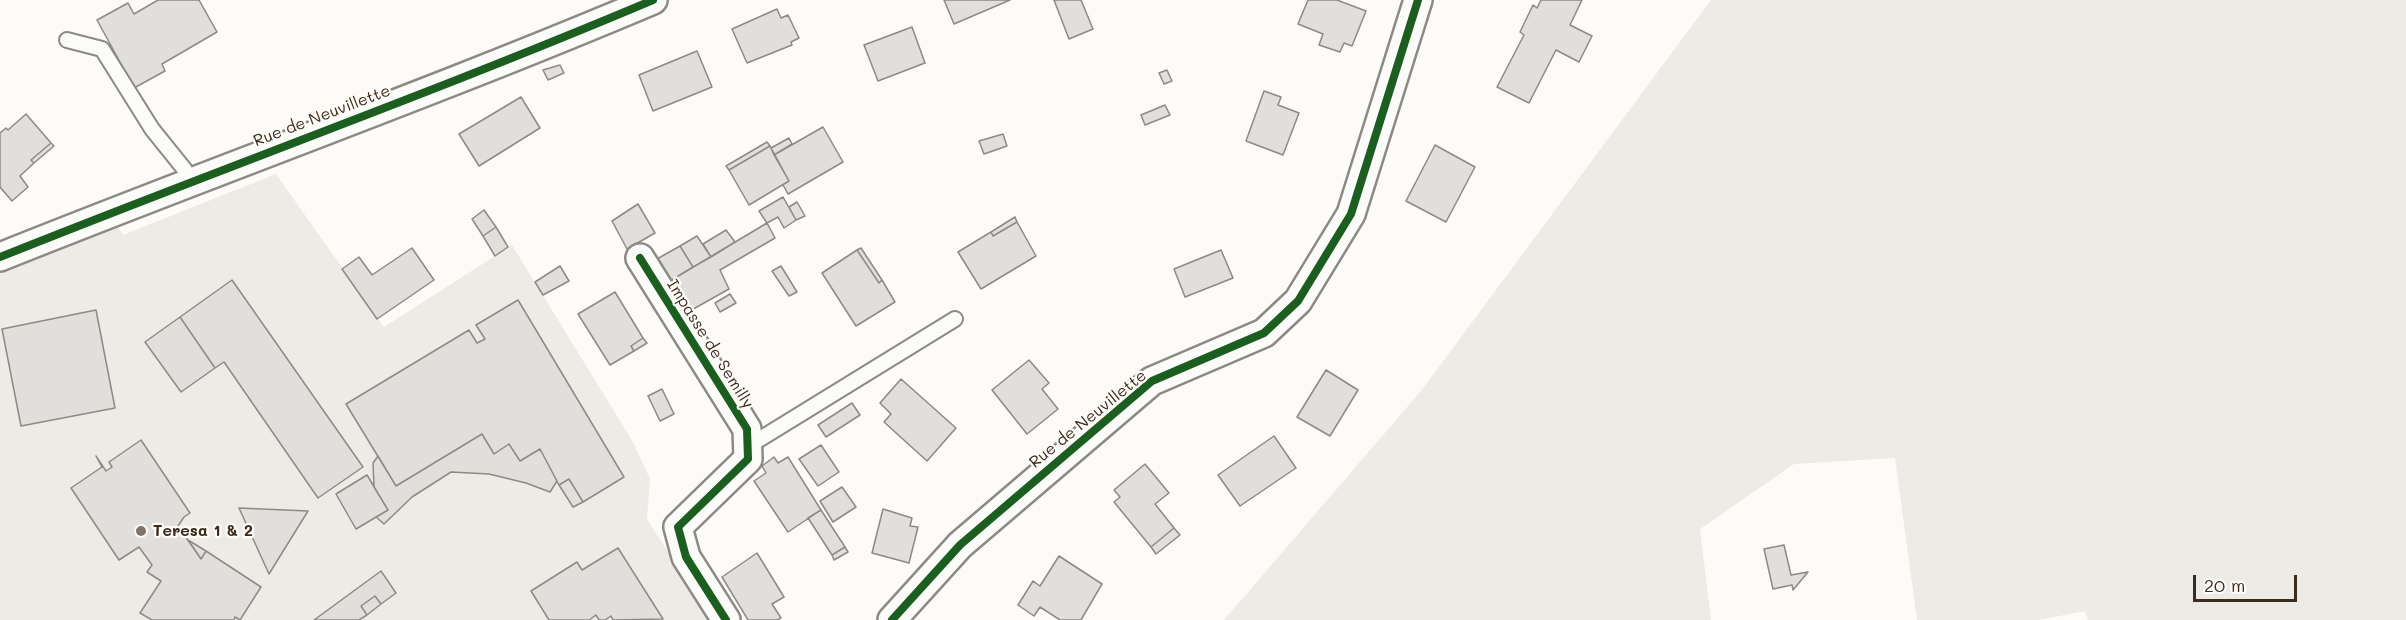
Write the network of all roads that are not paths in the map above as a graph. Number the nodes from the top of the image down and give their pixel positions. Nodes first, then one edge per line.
1 (653, 0) edge
2 (1418, 0) edge
3 (67, 40) dead end
4 (188, 182) junction
5 (0, 257) edge
6 (640, 258) dead end
7 (955, 319) dead end
8 (747, 447) junction
9 (726, 620) edge
10 (892, 620) edge

1 - 4 street, Rue de Neuvillette
2 - 10 street, Rue de Neuvillette
3 - 4 lane
4 - 5 street, Rue de Neuvillette
6 - 8 street, Impasse de Semilly
7 - 8 lane
8 - 9 street

